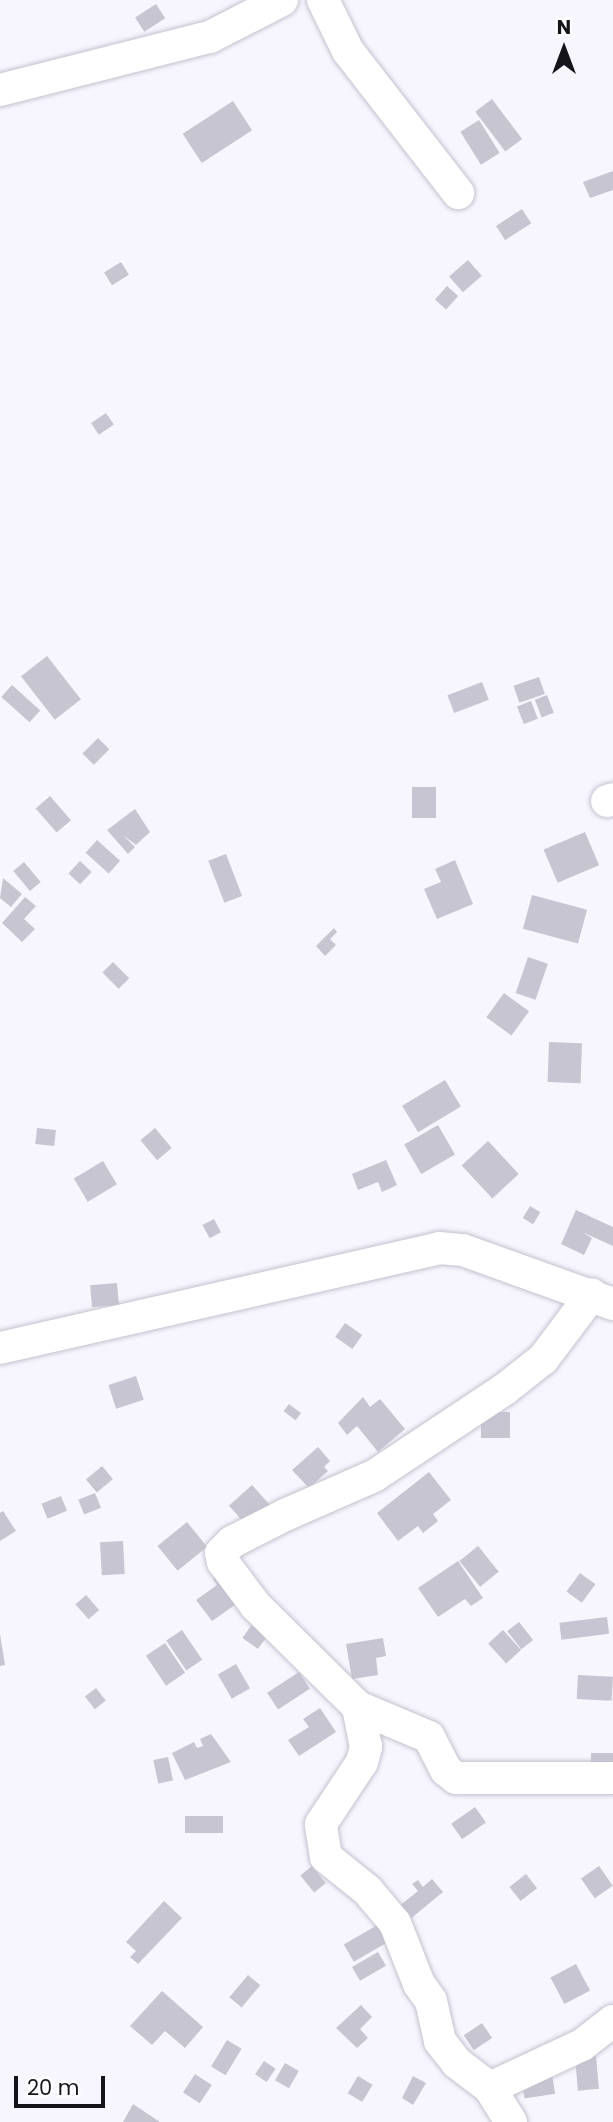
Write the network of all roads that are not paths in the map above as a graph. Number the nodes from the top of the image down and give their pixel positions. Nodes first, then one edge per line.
1 (282, 0) edge
2 (323, 0) edge
3 (0, 90) edge
4 (458, 193) dead end
5 (603, 1299) edge
6 (0, 1348) edge
7 (358, 1707) junction
8 (613, 1778) edge
9 (613, 2021) edge
10 (490, 2088) junction
11 (510, 2122) edge

1 - 3 street
2 - 4 street
5 - 6 street
5 - 7 street
7 - 8 street
7 - 10 street
9 - 10 street
10 - 11 street

